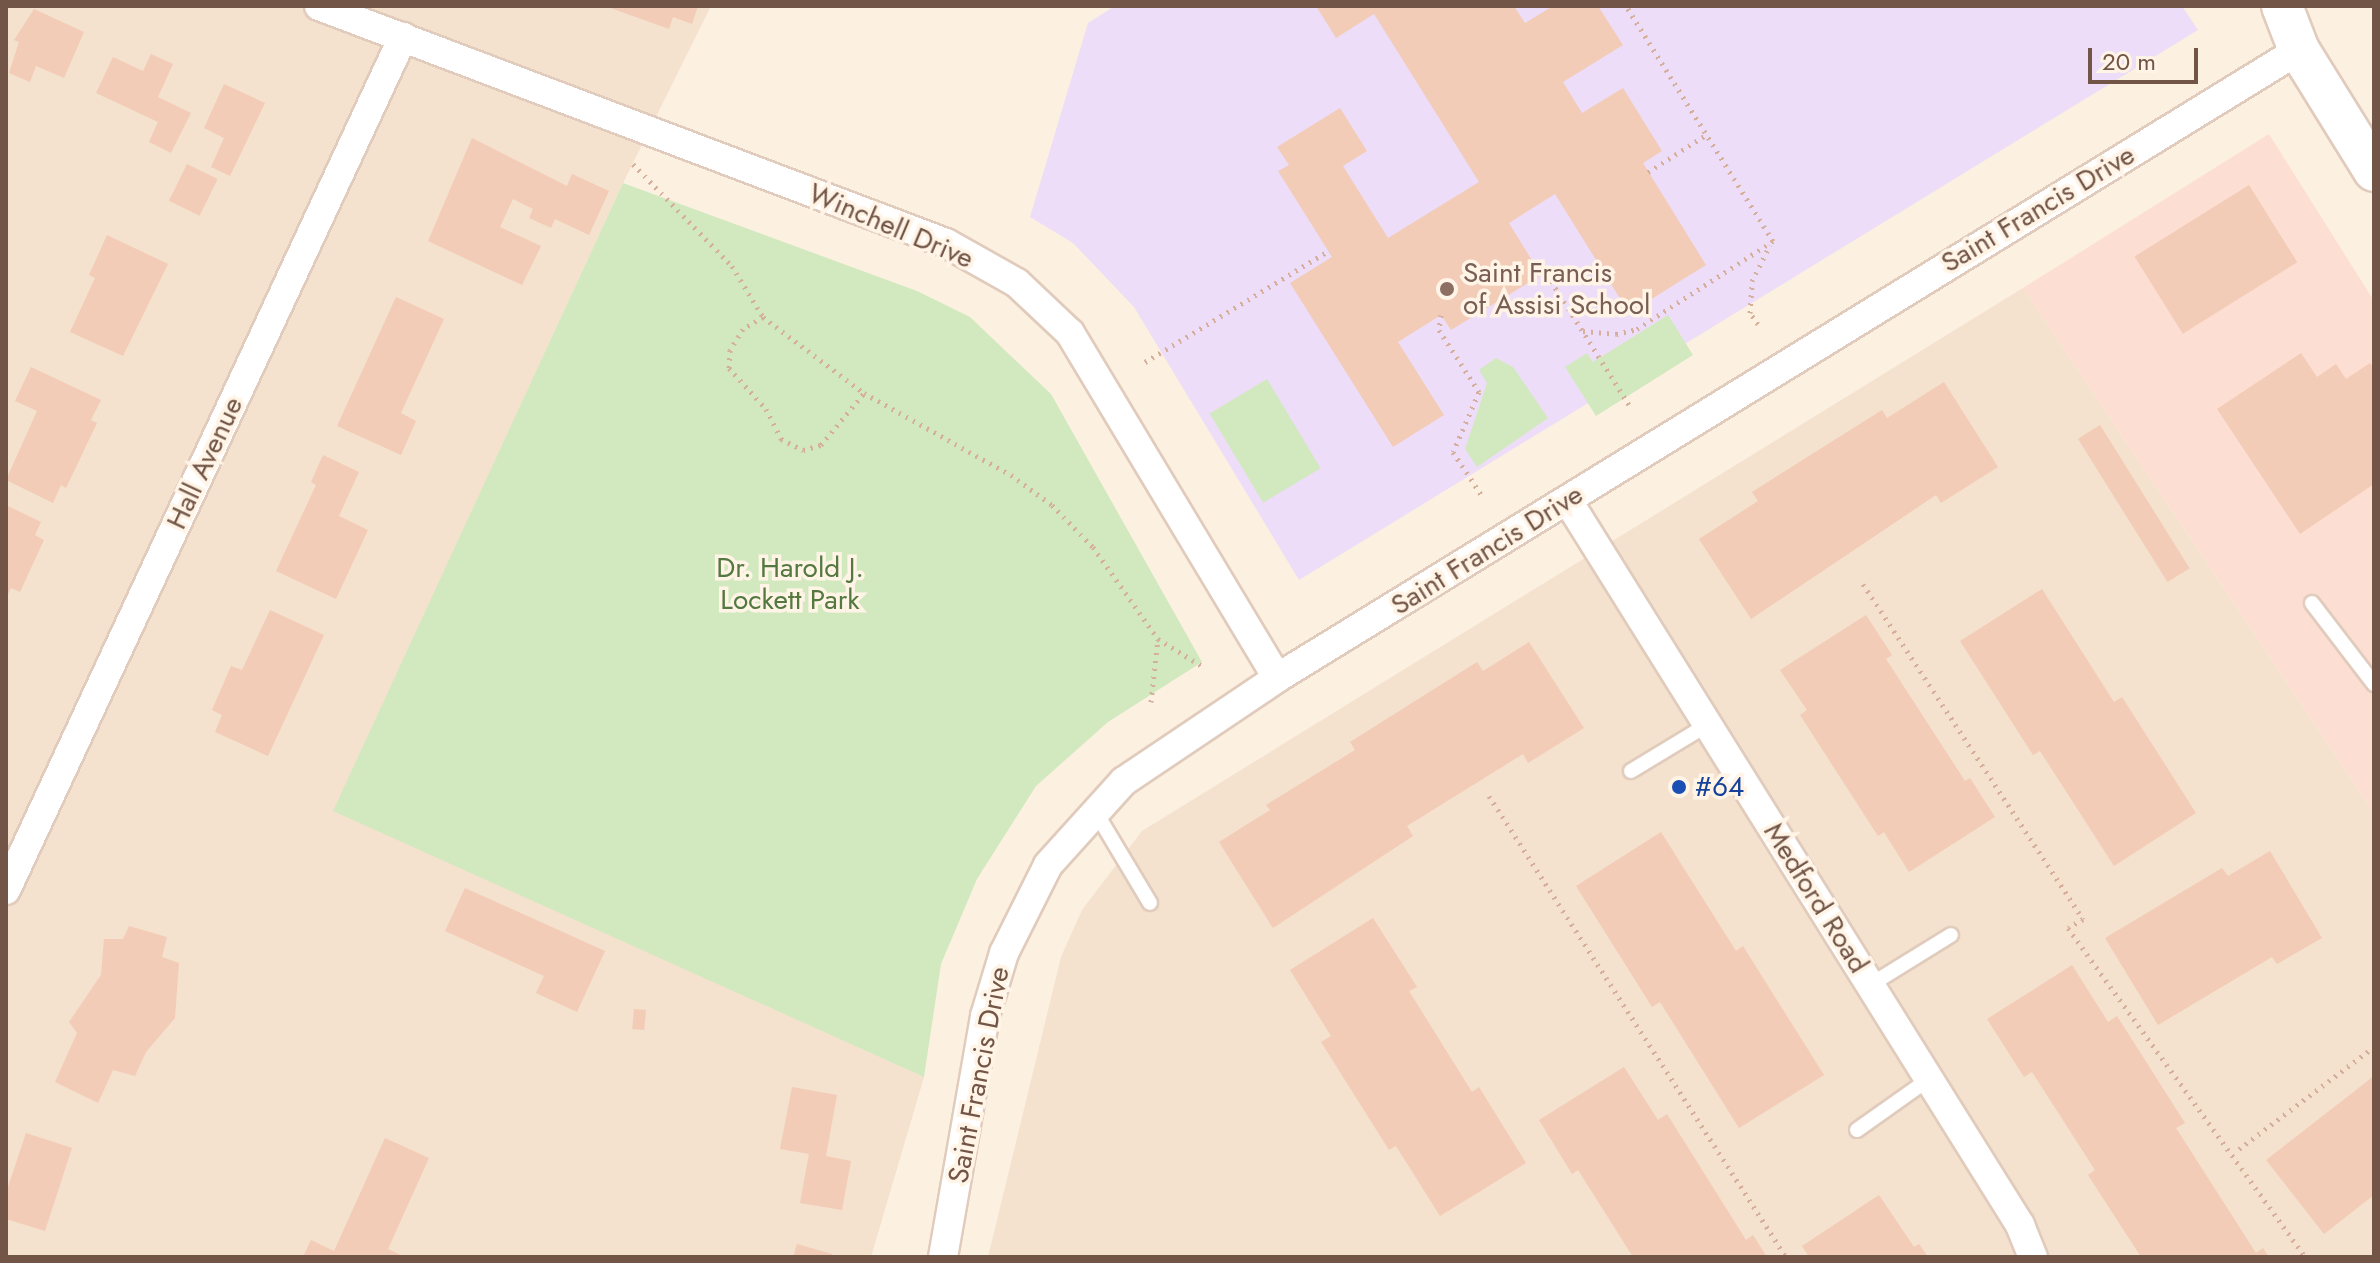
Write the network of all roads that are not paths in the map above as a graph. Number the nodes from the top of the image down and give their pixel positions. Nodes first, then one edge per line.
1 (319, 6) edge
2 (2282, 6) edge
3 (403, 37) junction
4 (2299, 50) junction
5 (2374, 171) edge
6 (1568, 501) junction
7 (2312, 603) dead end
8 (1277, 678) junction
9 (2374, 684) edge
10 (1707, 725) junction
11 (1631, 771) dead end
12 (1094, 810) junction
13 (6, 890) edge
14 (1150, 903) dead end
15 (1951, 935) dead end
16 (1870, 985) junction
17 (1929, 1079) junction
18 (1857, 1130) dead end
19 (943, 1257) edge
20 (2033, 1257) edge

1 - 3 street, Winchell Drive
2 - 4 main road
3 - 8 street, Winchell Drive
3 - 13 street, Hall Avenue
4 - 5 main road
4 - 6 street, Saint Francis Drive
6 - 8 street, Saint Francis Drive
6 - 10 street, Medford Road
7 - 9 lane
8 - 12 street, Saint Francis Drive
10 - 11 lane
10 - 16 street, Medford Road
12 - 14 lane
12 - 19 street, Saint Francis Drive
15 - 16 lane
16 - 17 street, Medford Road
17 - 18 lane
17 - 20 street, Medford Road

